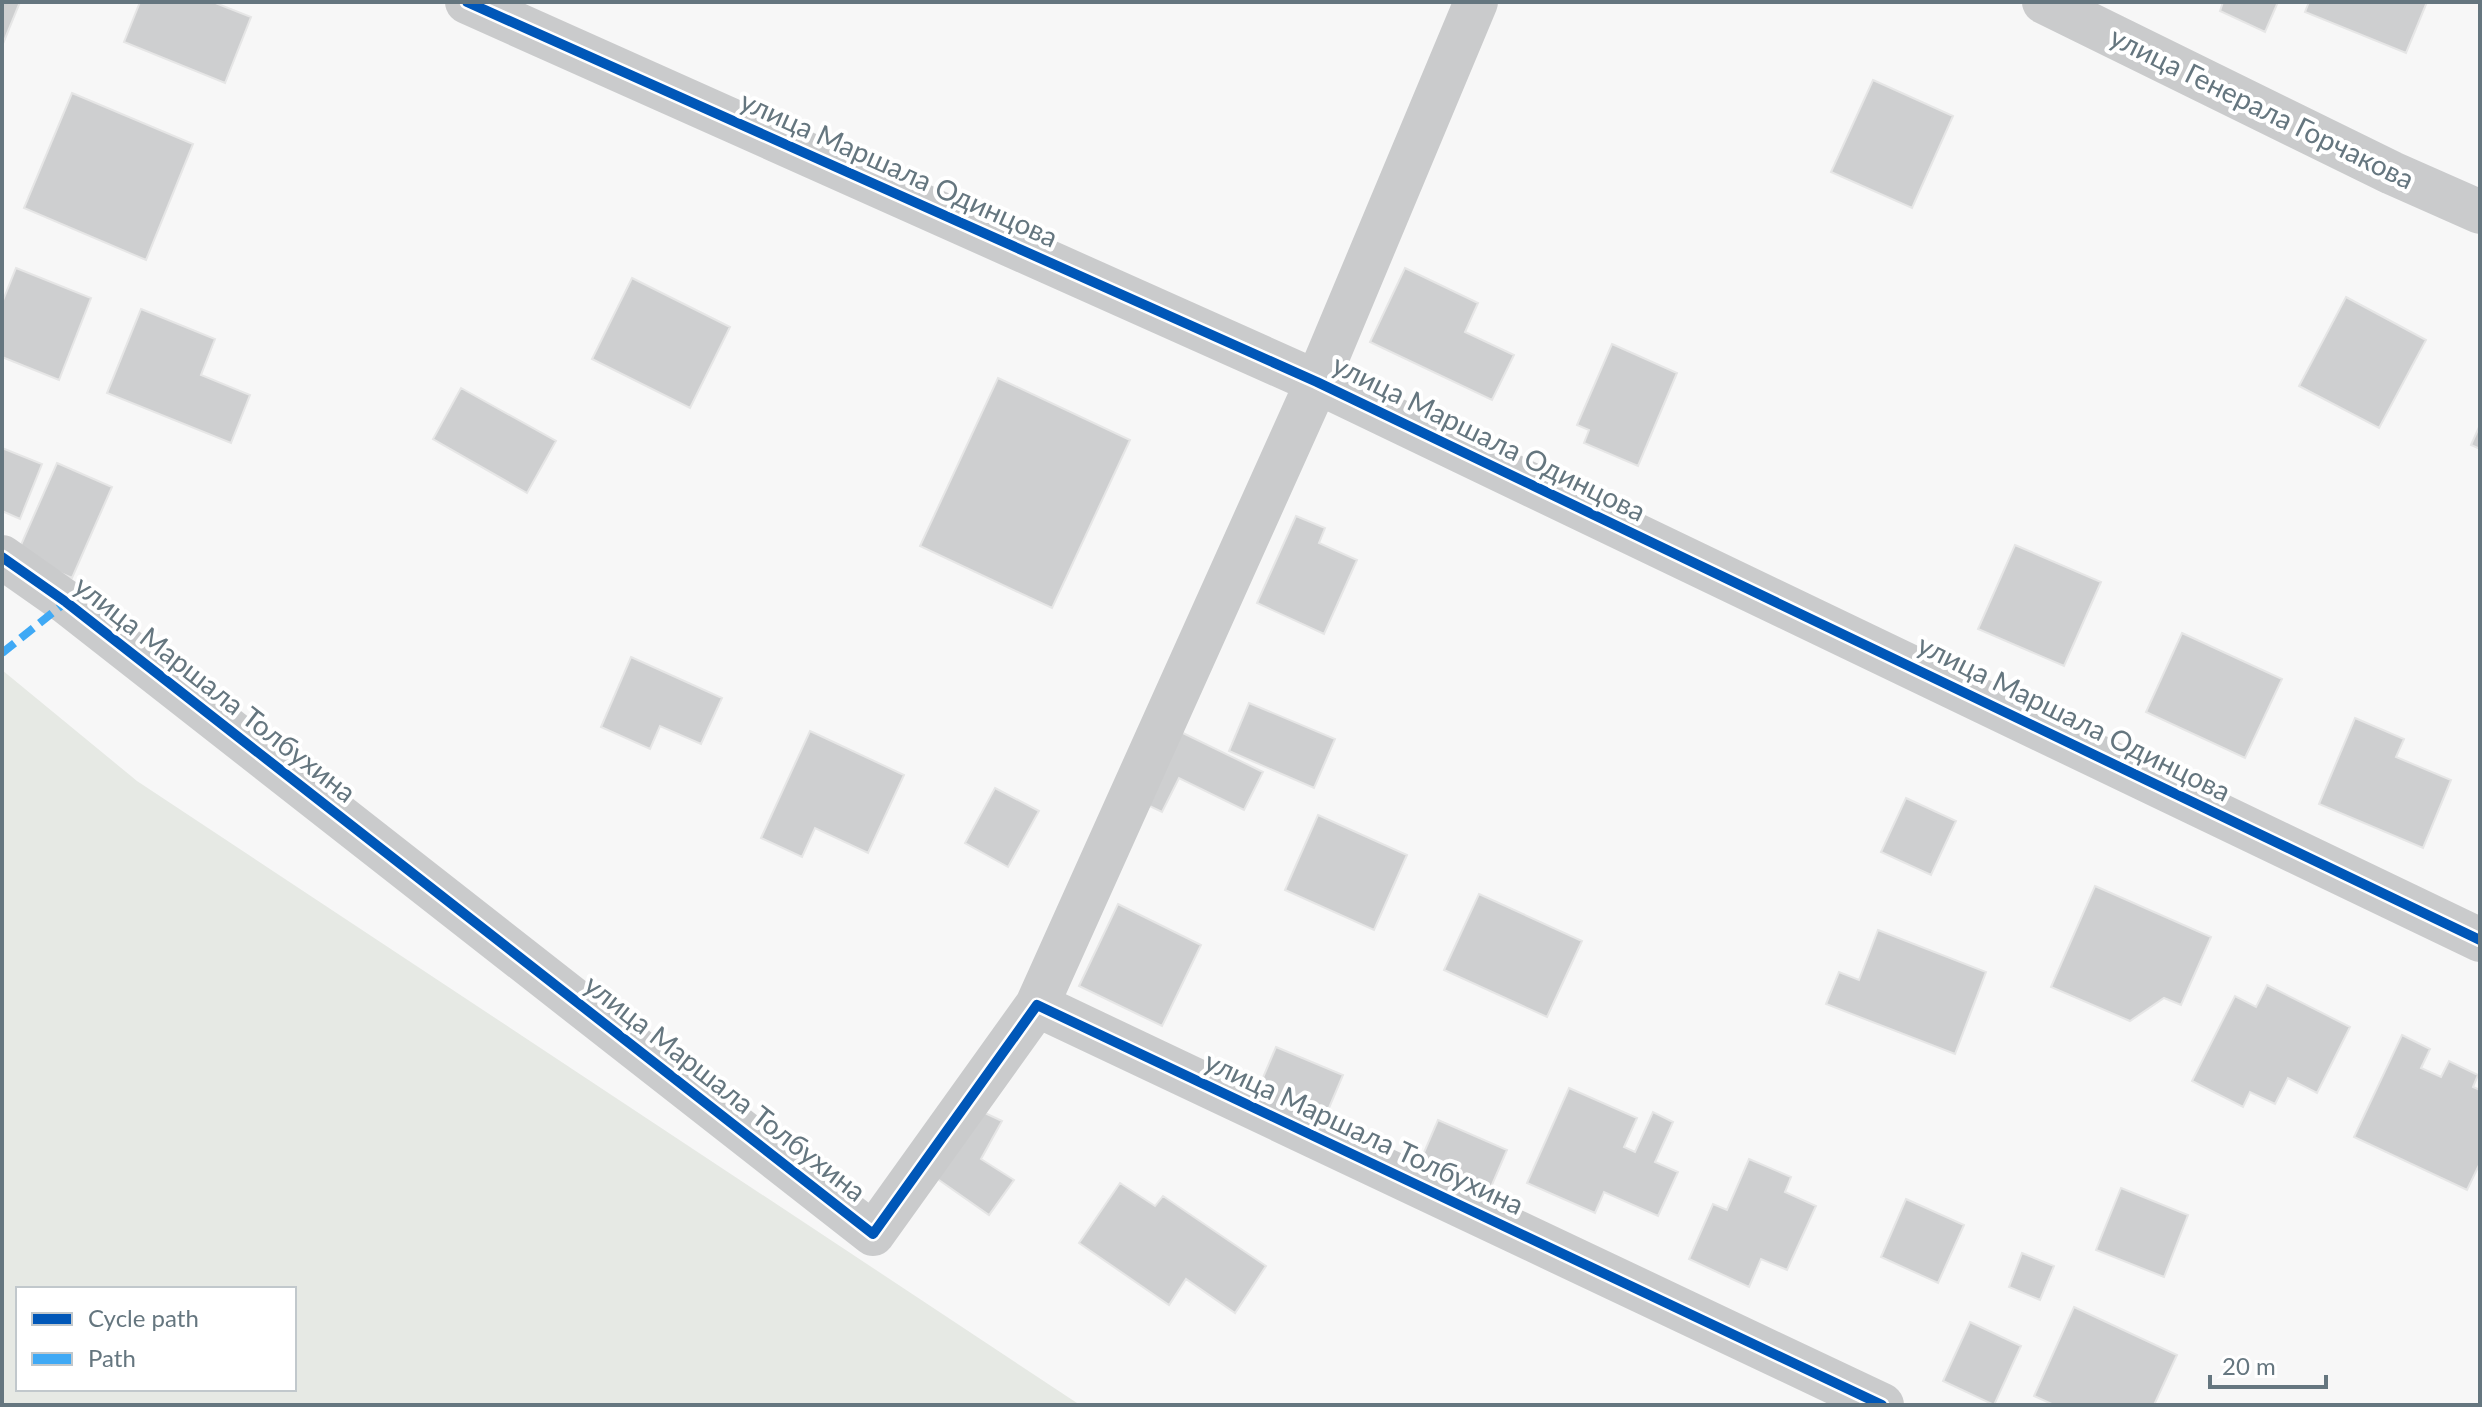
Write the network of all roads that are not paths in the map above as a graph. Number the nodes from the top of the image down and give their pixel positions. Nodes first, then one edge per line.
1 (467, 2) edge
2 (1476, 2) edge
3 (2044, 2) edge
4 (2480, 212) edge
5 (1317, 382) junction
6 (2, 557) edge
7 (2480, 940) edge
8 (1037, 1005) junction
9 (1882, 1405) edge

1 - 5 street, улица Маршала Одинцова
2 - 5 street
3 - 4 street, улица Генерала Горчакова
5 - 7 street, улица Маршала Одинцова
5 - 8 street
6 - 8 street, улица Маршала Толбухина
8 - 9 street, улица Маршала Толбухина

